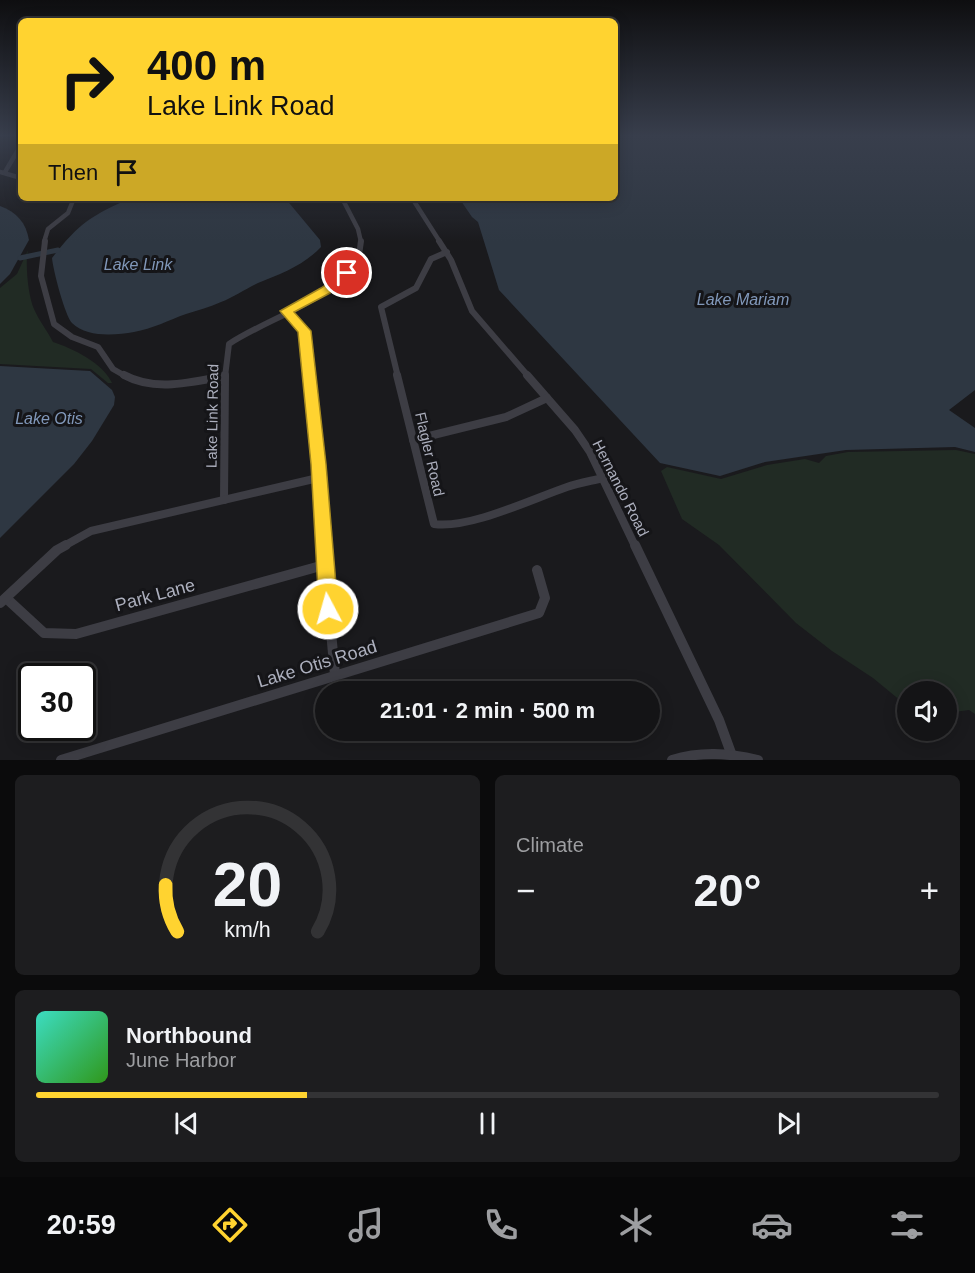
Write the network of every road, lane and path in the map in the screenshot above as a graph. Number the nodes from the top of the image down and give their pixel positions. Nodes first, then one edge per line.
1 (2, 172) edge
2 (18, 177) edge
3 (72, 201) edge
4 (344, 201) edge
5 (414, 201) edge
6 (447, 252) junction
7 (286, 311) junction
8 (225, 376) junction
9 (547, 398) junction
10 (412, 440) junction
11 (318, 478) junction
12 (603, 478) junction
13 (224, 500) junction
14 (324, 565) junction
15 (537, 570) dead end
16 (3, 601) edge
17 (336, 675) junction
18 (731, 753) junction
19 (61, 760) edge
20 (672, 760) edge
21 (758, 760) edge

1 - 2 street
3 - 8 street
4 - 7 street
5 - 6 street, Hernando Road
6 - 9 street, Hernando Road
6 - 10 street, Flagler Road
7 - 8 street, Lake Link Road
7 - 11 street
8 - 13 street, Lake Link Road
9 - 10 street
9 - 12 street, Hernando Road
10 - 12 street, Flagler Road
11 - 13 street
11 - 14 street
12 - 18 street, Hernando Road
13 - 16 street
14 - 16 street, Park Lane
14 - 17 street
15 - 17 street, Lake Otis Road
17 - 19 street, Lake Otis Road
18 - 20 street
18 - 21 street

